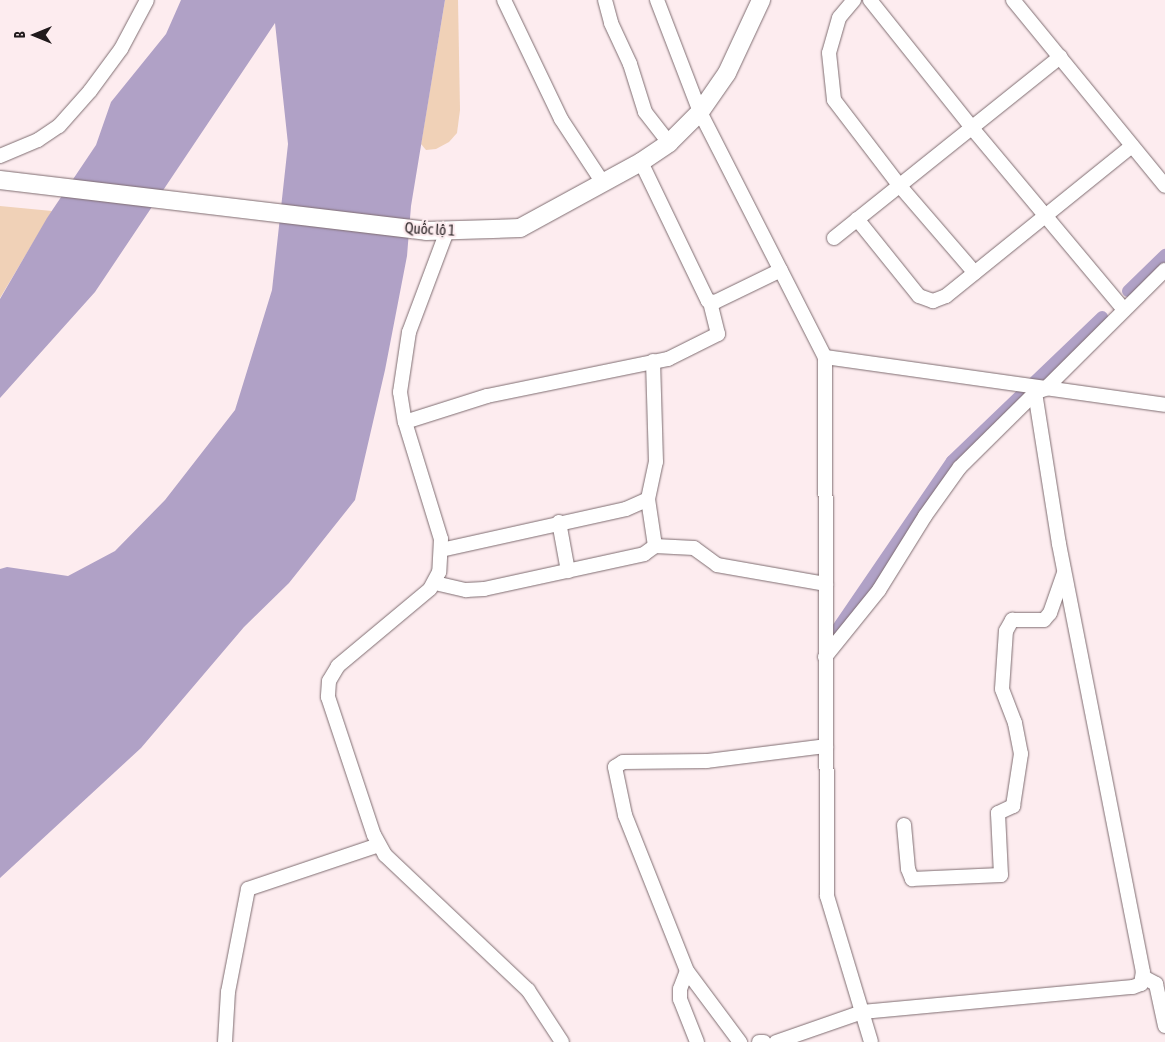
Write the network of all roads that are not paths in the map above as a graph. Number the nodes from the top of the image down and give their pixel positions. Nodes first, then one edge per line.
1 (147, 0) edge
2 (504, 0) edge
3 (605, 0) edge
4 (657, 0) edge
5 (761, 0) edge
6 (854, 0) edge
7 (870, 0) edge
8 (1013, 0) edge
9 (1060, 57) junction
10 (700, 112) junction
11 (972, 128) junction
12 (669, 142) junction
13 (1132, 146) junction
14 (0, 156) edge
15 (641, 162) junction
16 (0, 180) edge
17 (603, 183) junction
18 (899, 185) junction
19 (1165, 186) edge
20 (1045, 217) junction
21 (857, 219) junction
22 (447, 231) junction
23 (834, 238) dead end
24 (781, 270) junction
25 (1165, 270) edge
26 (975, 273) junction
27 (710, 302) junction
28 (1124, 310) junction
29 (825, 357) junction
30 (653, 361) junction
31 (1034, 389) junction
32 (1165, 405) edge
33 (405, 422) junction
34 (648, 499) junction
35 (558, 522) junction
36 (655, 546) junction
37 (441, 550) junction
38 (568, 571) junction
39 (1064, 573) junction
40 (435, 583) junction
41 (826, 584) junction
42 (825, 657) junction
43 (826, 746) junction
44 (904, 824) dead end
45 (379, 845) junction
46 (687, 971) junction
47 (1142, 977) junction
48 (866, 1012) junction
49 (1165, 1026) edge
50 (225, 1042) edge
51 (562, 1042) edge
52 (697, 1042) edge
53 (740, 1042) edge
54 (759, 1042) edge
55 (764, 1042) edge
56 (776, 1042) edge
57 (871, 1042) edge

1 - 14 street
2 - 17 street
3 - 12 street
4 - 10 street
5 - 10 main road, Quốc lộ 1
6 - 18 street
7 - 11 street
8 - 9 street
9 - 11 street
9 - 13 street
10 - 12 main road, Quốc lộ 1
10 - 24 street
11 - 18 street
11 - 20 street
12 - 15 main road, Quốc lộ 1
13 - 19 street
13 - 20 street
15 - 17 main road, Quốc lộ 1
15 - 27 street
16 - 22 main road, Quốc lộ 1
17 - 22 main road, Quốc lộ 1
18 - 21 street
18 - 26 street
20 - 26 street
20 - 28 street
21 - 23 street
21 - 26 street
22 - 33 street
24 - 27 street
24 - 29 street
25 - 28 street
27 - 30 street
28 - 31 street
29 - 31 street
29 - 41 street
30 - 33 street
30 - 34 street
31 - 32 street
31 - 39 street
31 - 42 street
33 - 37 street
34 - 35 street
34 - 36 street
35 - 37 street
35 - 38 street
36 - 38 street
36 - 41 street
37 - 40 street
38 - 40 street
39 - 44 street
39 - 47 street
40 - 45 street
41 - 42 street
42 - 43 street
43 - 46 street
43 - 48 street
45 - 50 street
45 - 51 street
46 - 52 street
46 - 53 street
47 - 48 street
47 - 49 street
48 - 56 street
48 - 57 street
54 - 55 street

